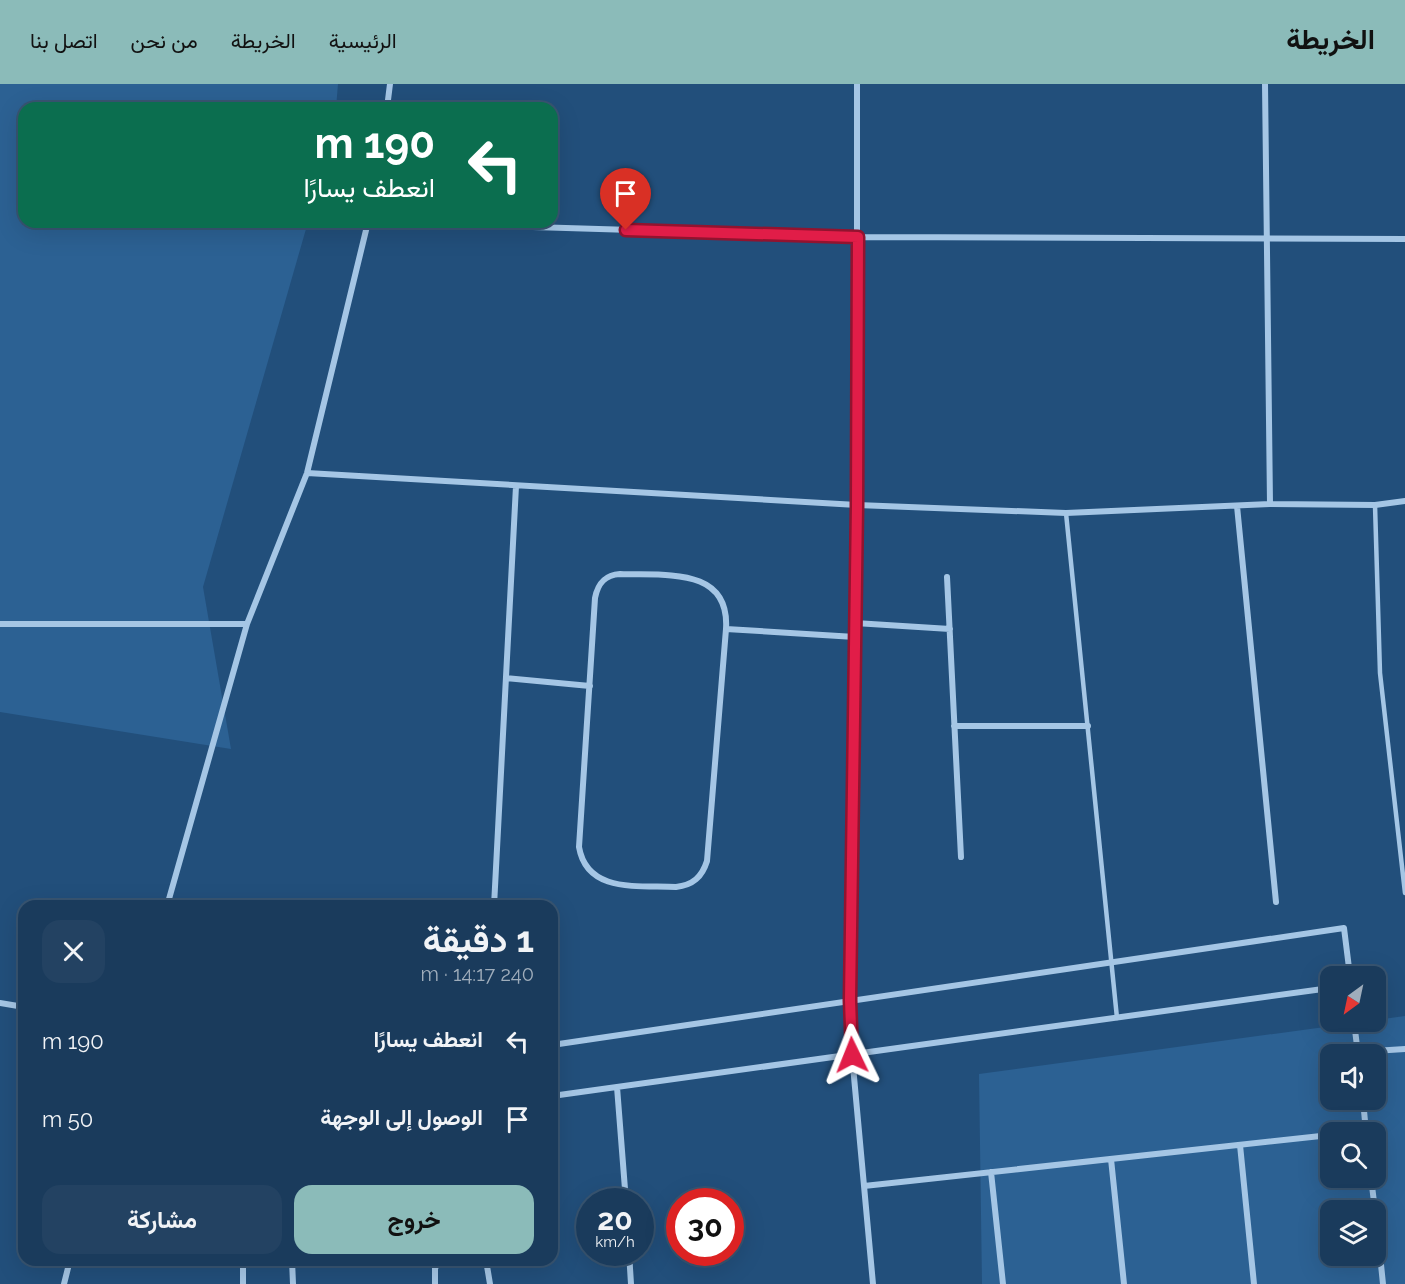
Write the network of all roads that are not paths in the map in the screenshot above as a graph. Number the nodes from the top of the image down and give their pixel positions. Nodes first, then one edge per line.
1 (390, 84) edge
2 (857, 84) edge
3 (1265, 84) edge
4 (388, 102) edge
5 (368, 228) edge
6 (558, 228) edge
7 (858, 237) junction
8 (1268, 238) junction
9 (1405, 239) edge
10 (307, 473) junction
11 (516, 486) junction
12 (1405, 501) edge
13 (1270, 504) junction
14 (1374, 505) junction
15 (857, 506) junction
16 (1237, 506) junction
17 (1066, 513) junction
18 (947, 577) dead end
19 (855, 623) junction
20 (0, 624) edge
21 (247, 624) junction
22 (726, 629) junction
23 (950, 629) junction
24 (855, 637) junction
25 (506, 678) junction
26 (590, 686) junction
27 (954, 726) junction
28 (1088, 726) junction
29 (961, 857) dead end
30 (1405, 893) edge
31 (169, 900) edge
32 (494, 900) edge
33 (1276, 902) dead end
34 (1112, 962) junction
35 (1349, 966) edge
36 (1320, 989) edge
37 (850, 1000) junction
38 (0, 1003) edge
39 (18, 1006) edge
40 (1117, 1018) junction
41 (558, 1044) edge
42 (1405, 1048) edge
43 (1386, 1050) edge
44 (852, 1055) junction
45 (617, 1087) junction
46 (558, 1095) edge
47 (1320, 1136) edge
48 (1240, 1145) junction
49 (1111, 1159) junction
50 (991, 1172) junction
51 (864, 1186) junction
52 (625, 1188) edge
53 (68, 1266) edge
54 (243, 1266) edge
55 (292, 1266) edge
56 (436, 1266) edge
57 (487, 1266) edge
58 (630, 1266) edge
59 (1381, 1266) edge
60 (64, 1284) edge
61 (243, 1284) edge
62 (293, 1284) edge
63 (435, 1284) edge
64 (490, 1284) edge
65 (631, 1284) edge
66 (873, 1284) edge
67 (1003, 1284) edge
68 (1124, 1284) edge
69 (1254, 1284) edge
70 (1383, 1284) edge

1 - 4 street
2 - 7 street
3 - 8 street
5 - 10 street
6 - 7 street
7 - 8 street
7 - 15 street
8 - 9 street
8 - 13 street
10 - 11 street
10 - 21 street
11 - 15 street
11 - 25 street
12 - 14 street
13 - 14 street
13 - 16 street
14 - 30 lane
15 - 17 street
15 - 19 street
16 - 17 street
16 - 33 street
17 - 28 lane
18 - 23 street
19 - 23 street
19 - 24 street
20 - 21 street
21 - 31 street
22 - 24 street
22 - 26 street
22 - 26 street
23 - 27 street
24 - 37 street
25 - 26 street
25 - 32 street
27 - 28 street
27 - 29 street
28 - 34 lane
34 - 35 street
34 - 37 street
34 - 40 lane
36 - 40 street
37 - 41 street
37 - 44 street
38 - 39 street
40 - 44 street
42 - 43 street
44 - 45 street
44 - 51 street
45 - 46 street
45 - 52 street
47 - 48 street
48 - 49 street
48 - 69 street
49 - 50 street
49 - 68 street
50 - 51 street
50 - 67 street
51 - 66 street
53 - 60 street
54 - 61 street
55 - 62 street
56 - 63 street
57 - 64 street
58 - 65 street
59 - 70 street

